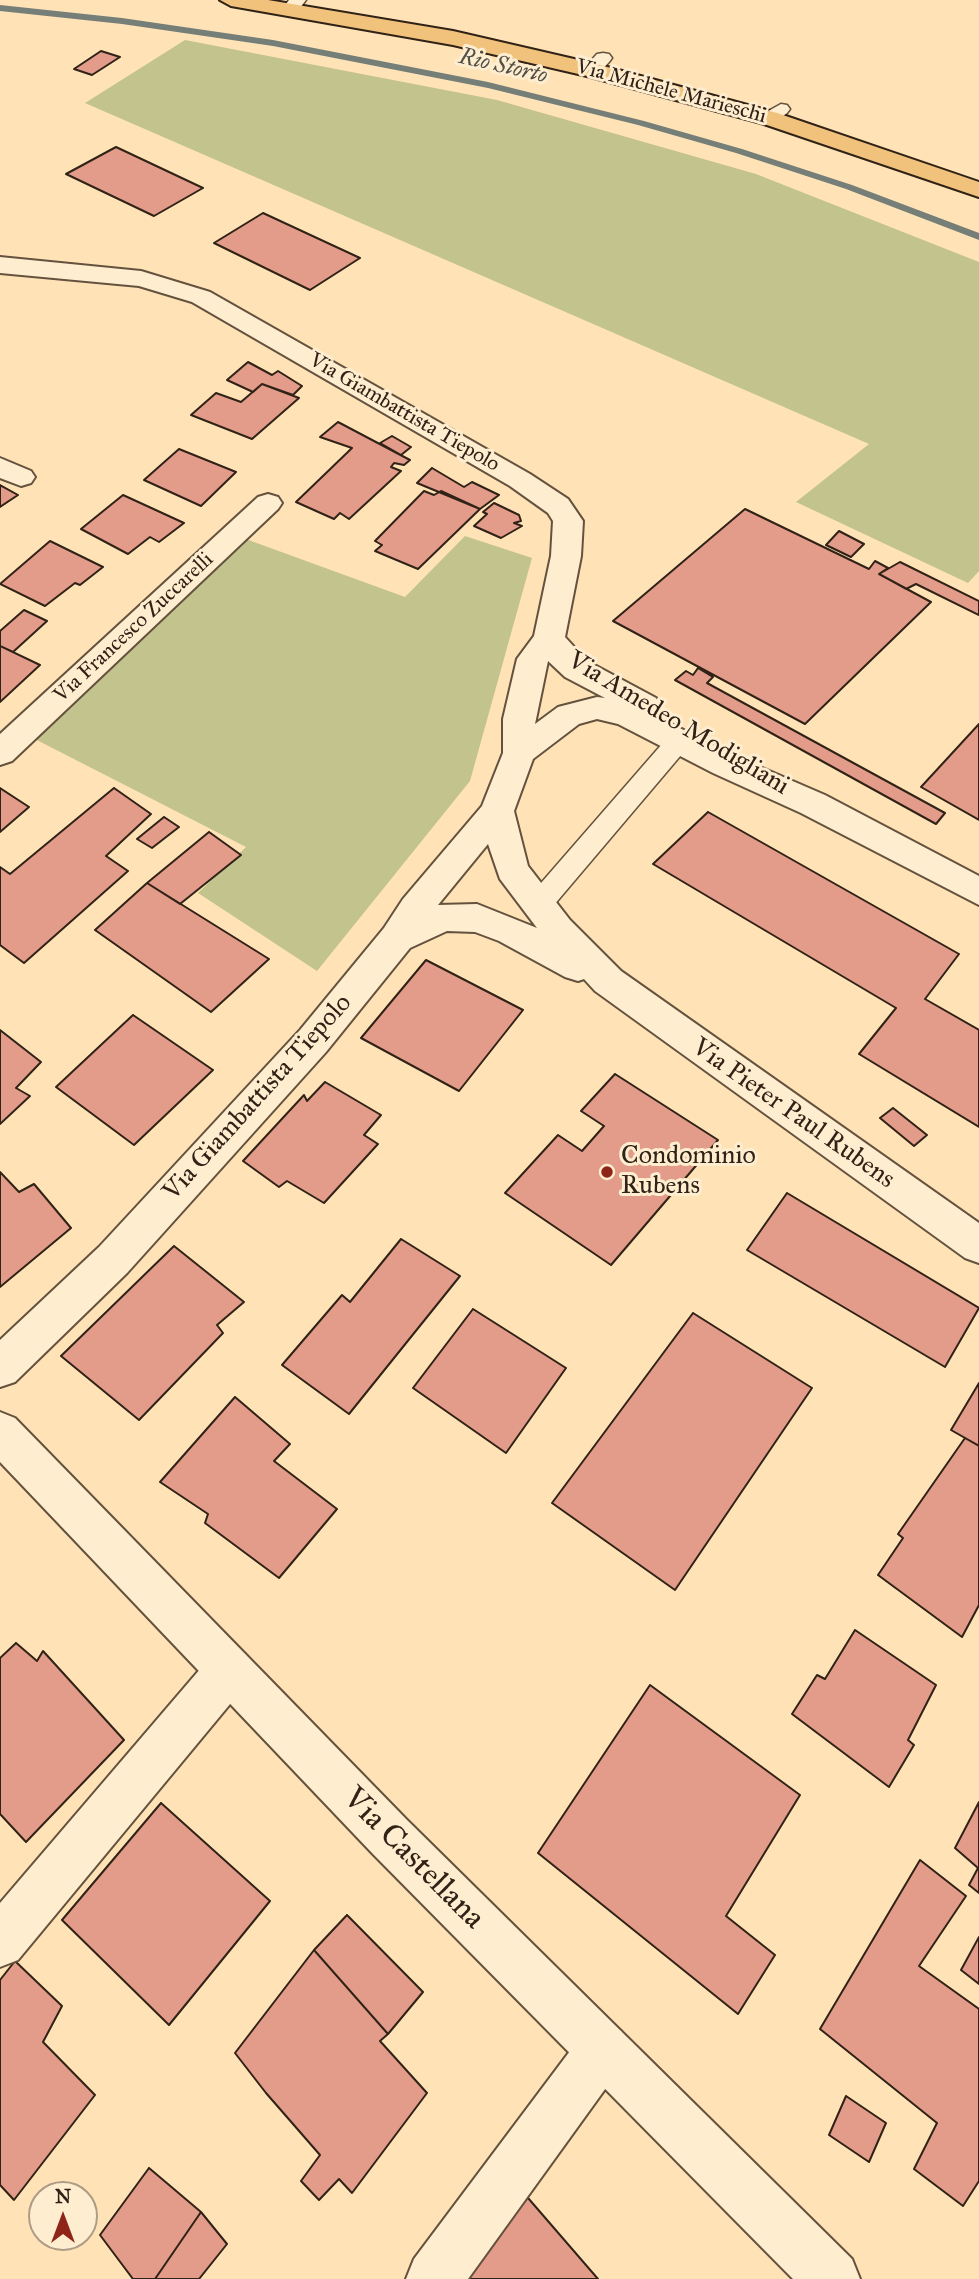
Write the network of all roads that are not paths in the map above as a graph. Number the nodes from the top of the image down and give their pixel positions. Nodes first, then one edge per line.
1 (231, 0) edge
2 (294, 5) edge
3 (979, 190) edge
4 (0, 265) edge
5 (268, 503) dead end
6 (549, 638) junction
7 (678, 742) junction
8 (0, 753) edge
9 (519, 753) junction
10 (813, 804) junction
11 (501, 829) junction
12 (979, 892) edge
13 (538, 905) junction
14 (397, 938) junction
15 (608, 981) junction
16 (979, 1245) edge
17 (0, 1368) edge
18 (0, 1432) edge
19 (229, 1670) junction
20 (0, 1942) edge
21 (603, 2049) junction
22 (434, 2279) edge
23 (832, 2279) edge

1 - 2 main road, Via Michele Marieschi
2 - 3 main road, Via Michele Marieschi
4 - 6 street, Via Giambattista Tiepolo
5 - 8 street, Via Francesco Zuccarelli
6 - 9 street, Via Giambattista Tiepolo
6 - 10 street, Via Amedeo Modigliani
7 - 9 street, Via Amedeo Modigliani
7 - 10 street, Via Amedeo Modigliani
7 - 13 lane
9 - 11 street, Via Giambattista Tiepolo
10 - 12 street, Via Amedeo Modigliani
11 - 13 street, Via Pieter Paul Rubens
11 - 14 street, Via Giambattista Tiepolo
13 - 15 street, Via Pieter Paul Rubens
14 - 15 street, Via Pieter Paul Rubens
14 - 17 street, Via Giambattista Tiepolo
15 - 16 street, Via Pieter Paul Rubens
18 - 19 street, Via Castellana
19 - 20 street
19 - 21 street, Via Castellana
21 - 22 street
21 - 23 street, Via Castellana

